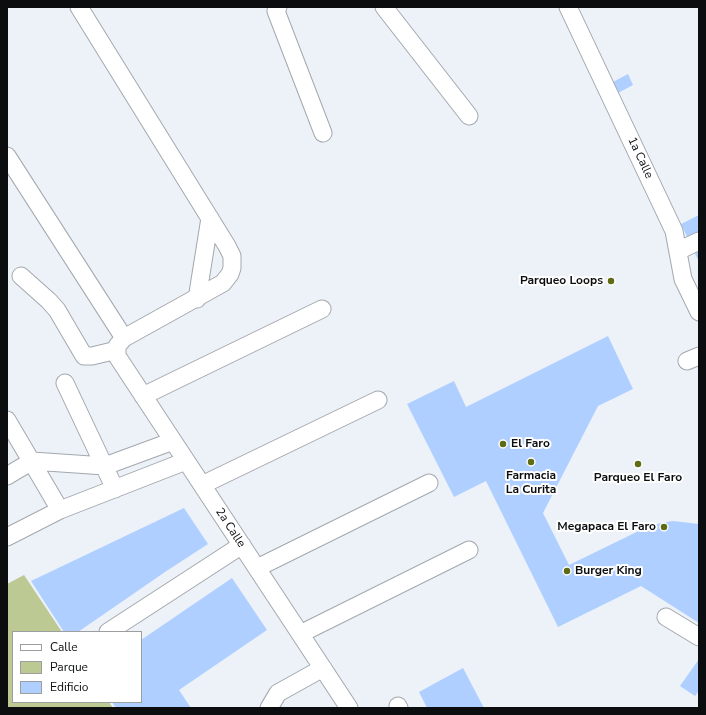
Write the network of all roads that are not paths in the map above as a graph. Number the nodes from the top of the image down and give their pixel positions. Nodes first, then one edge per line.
1 (79, 7) edge
2 (278, 7) edge
3 (384, 7) edge
4 (568, 7) edge
5 (469, 116) dead end
6 (323, 133) dead end
7 (7, 156) edge
8 (210, 218) junction
9 (699, 241) edge
10 (699, 249) edge
11 (679, 255) junction
12 (21, 276) dead end
13 (197, 298) junction
14 (322, 309) dead end
15 (699, 312) edge
16 (119, 345) junction
17 (66, 383) dead end
18 (143, 396) junction
19 (378, 400) dead end
20 (7, 420) edge
21 (173, 441) junction
22 (32, 460) junction
23 (186, 461) junction
24 (105, 466) junction
25 (7, 476) edge
26 (209, 482) junction
27 (429, 483) dead end
28 (115, 489) junction
29 (60, 510) junction
30 (7, 537) edge
31 (242, 546) junction
32 (469, 550) dead end
33 (264, 565) junction
34 (666, 617) dead end
35 (308, 630) junction
36 (110, 631) edge
37 (699, 637) edge
38 (323, 668) junction
39 (269, 708) edge
40 (349, 708) edge

1 - 8 street
2 - 6 street
3 - 5 street
4 - 11 street, 1a Calle
7 - 16 street, 2a Calle
8 - 13 street
8 - 13 street
9 - 11 street
10 - 11 street
11 - 15 street, 1a Calle
12 - 16 street
13 - 16 street
14 - 18 street
16 - 18 street, 2a Calle
17 - 24 street
18 - 21 street, 2a Calle
19 - 26 street
20 - 22 street
21 - 23 street, 2a Calle
21 - 24 street
22 - 24 street
22 - 25 street
22 - 29 street
23 - 26 street, 2a Calle
23 - 28 street
24 - 28 street
26 - 31 street, 2a Calle
27 - 33 street
28 - 29 street
29 - 30 street
31 - 33 street, 2a Calle
31 - 36 street
32 - 35 street
33 - 35 street, 2a Calle
34 - 37 street
35 - 38 street, 2a Calle
38 - 39 street
38 - 40 street, 2a Calle

